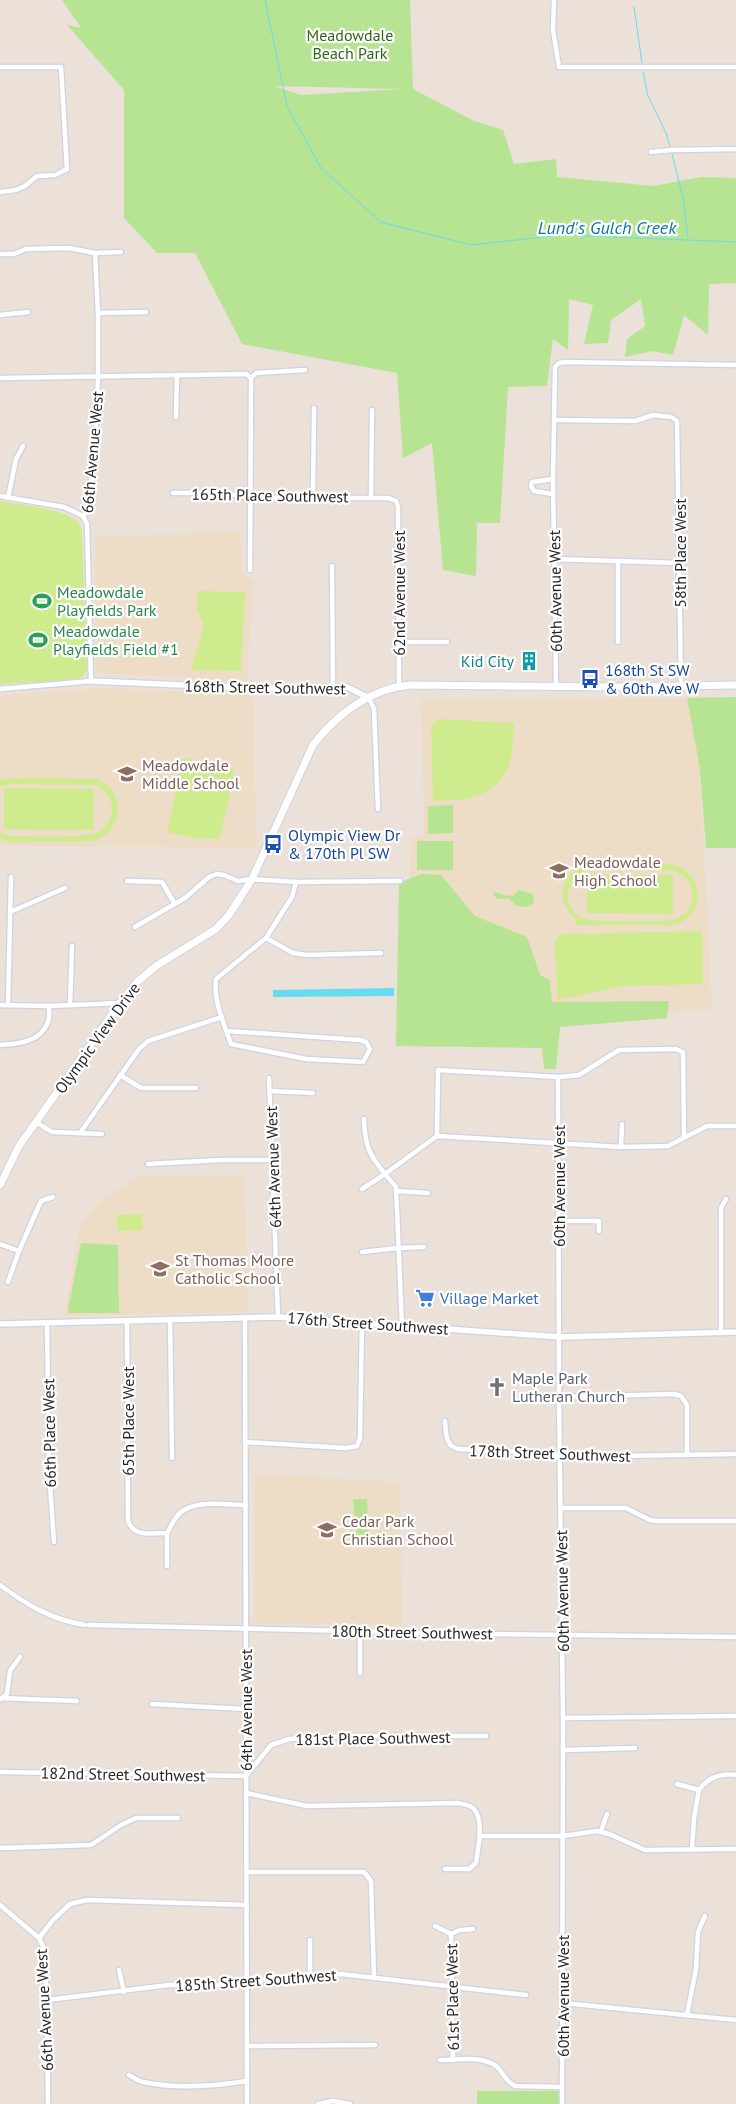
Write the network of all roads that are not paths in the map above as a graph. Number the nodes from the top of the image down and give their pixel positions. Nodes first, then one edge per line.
1 (554, 0) edge
2 (0, 67) edge
3 (736, 67) edge
4 (736, 149) edge
5 (651, 152) dead end
6 (0, 192) edge
7 (121, 252) dead end
8 (95, 253) junction
9 (0, 254) edge
10 (28, 312) dead end
11 (146, 312) dead end
12 (98, 313) junction
13 (0, 315) edge
14 (736, 365) edge
15 (305, 370) dead end
16 (177, 375) junction
17 (98, 376) junction
18 (0, 378) edge
19 (251, 378) junction
20 (314, 408) dead end
21 (372, 410) dead end
22 (176, 417) dead end
23 (554, 420) junction
24 (22, 446) dead end
25 (553, 479) junction
26 (173, 493) dead end
27 (553, 494) junction
28 (0, 496) edge
29 (313, 497) junction
30 (371, 497) junction
31 (8, 498) junction
32 (250, 498) junction
33 (396, 501) joint
34 (83, 516) junction
35 (554, 560) junction
36 (618, 561) junction
37 (680, 563) junction
38 (332, 566) dead end
39 (250, 570) dead end
40 (399, 642) junction
41 (447, 642) dead end
42 (618, 642) dead end
43 (91, 682) junction
44 (736, 685) edge
45 (399, 686) junction
46 (681, 686) junction
47 (333, 687) junction
48 (556, 687) junction
49 (0, 689) edge
50 (369, 698) junction
51 (378, 809) dead end
52 (11, 878) dead end
53 (252, 880) junction
54 (127, 881) dead end
55 (400, 881) dead end
56 (296, 882) junction
57 (65, 888) dead end
58 (174, 904) junction
59 (10, 912) junction
60 (135, 927) dead end
61 (266, 938) junction
62 (72, 946) dead end
63 (381, 953) dead end
64 (120, 1003) junction
65 (0, 1005) edge
66 (8, 1005) junction
67 (70, 1005) junction
68 (49, 1006) junction
69 (222, 1017) junction
70 (227, 1031) junction
71 (0, 1045) edge
72 (600, 1052) dead end
73 (604, 1058) junction
74 (120, 1075) junction
75 (558, 1077) junction
76 (269, 1078) dead end
77 (196, 1088) dead end
78 (270, 1091) junction
79 (313, 1093) dead end
80 (364, 1119) dead end
81 (36, 1122) junction
82 (622, 1124) dead end
83 (736, 1126) edge
84 (80, 1133) junction
85 (102, 1134) dead end
86 (437, 1136) junction
87 (684, 1138) junction
88 (558, 1144) junction
89 (621, 1147) junction
90 (273, 1160) junction
91 (148, 1164) dead end
92 (385, 1174) junction
93 (1, 1181) edge
94 (362, 1189) dead end
95 (397, 1191) junction
96 (428, 1193) dead end
97 (53, 1197) dead end
98 (726, 1199) dead end
99 (559, 1221) junction
100 (599, 1232) dead end
101 (0, 1244) edge
102 (398, 1248) junction
103 (424, 1248) dead end
104 (19, 1251) junction
105 (362, 1252) dead end
106 (8, 1282) dead end
107 (245, 1317) junction
108 (278, 1317) junction
109 (170, 1319) junction
110 (127, 1321) junction
111 (362, 1322) junction
112 (0, 1324) edge
113 (47, 1324) junction
114 (402, 1326) junction
115 (736, 1332) edge
116 (721, 1333) junction
117 (560, 1337) junction
118 (559, 1397) junction
119 (445, 1421) dead end
120 (245, 1442) junction
121 (736, 1454) edge
122 (687, 1455) junction
123 (560, 1456) junction
124 (172, 1458) dead end
125 (246, 1505) junction
126 (561, 1508) junction
127 (736, 1521) edge
128 (167, 1533) junction
129 (54, 1542) dead end
130 (167, 1566) dead end
131 (0, 1585) edge
132 (246, 1630) junction
133 (360, 1631) junction
134 (562, 1635) junction
135 (736, 1637) edge
136 (20, 1657) dead end
137 (360, 1673) dead end
138 (1, 1699) edge
139 (77, 1701) dead end
140 (152, 1704) dead end
141 (245, 1709) junction
142 (736, 1716) edge
143 (563, 1718) junction
144 (486, 1736) dead end
145 (635, 1748) dead end
146 (563, 1750) junction
147 (0, 1772) edge
148 (736, 1775) edge
149 (246, 1776) junction
150 (677, 1784) dead end
151 (699, 1790) junction
152 (246, 1793) junction
153 (607, 1814) dead end
154 (178, 1818) dead end
155 (601, 1831) junction
156 (479, 1836) junction
157 (563, 1836) junction
158 (0, 1848) edge
159 (736, 1849) edge
160 (692, 1850) junction
161 (445, 1869) dead end
162 (247, 1872) junction
163 (0, 1905) edge
164 (247, 1905) junction
165 (704, 1916) dead end
166 (435, 1926) dead end
167 (473, 1929) dead end
168 (451, 1934) junction
169 (39, 1938) junction
170 (310, 1940) dead end
171 (119, 1970) dead end
172 (310, 1975) junction
173 (374, 1977) junction
174 (246, 1983) junction
175 (453, 1986) junction
176 (124, 1992) junction
177 (526, 1995) dead end
178 (47, 2000) junction
179 (563, 2002) junction
180 (687, 2015) junction
181 (736, 2020) edge
182 (375, 2045) dead end
183 (247, 2046) junction
184 (440, 2060) dead end
185 (453, 2060) junction
186 (129, 2075) dead end
187 (247, 2081) junction
188 (562, 2087) junction
189 (48, 2104) edge
190 (247, 2104) edge
191 (318, 2104) edge
192 (350, 2104) edge
193 (562, 2104) edge

1 - 3 street
2 - 6 street
4 - 5 street
7 - 8 street
8 - 9 street
8 - 12 street, 66th Avenue West
10 - 13 street
11 - 12 street
12 - 17 street, 66th Avenue West
14 - 23 street, 60th Avenue West
15 - 19 street
16 - 17 street
16 - 19 street
16 - 22 street
17 - 18 street
17 - 34 street, 66th Avenue West
19 - 32 street
20 - 29 street
21 - 30 street
23 - 25 street, 60th Avenue West
23 - 37 street, 58th Place West
24 - 31 street
25 - 27 street, 60th Avenue West
25 - 27 street
26 - 32 street, 165th Place Southwest
27 - 35 street, 60th Avenue West
28 - 31 street
29 - 30 street, 165th Place Southwest
29 - 32 street, 165th Place Southwest
30 - 33 street, 165th Place Southwest
31 - 34 street
32 - 39 street
33 - 40 street, 62nd Avenue West
34 - 43 street, 66th Avenue West
35 - 36 street
35 - 48 street, 60th Avenue West
36 - 37 street
36 - 42 street
37 - 46 street, 58th Place West
38 - 47 street
40 - 41 street
40 - 45 street, 62nd Avenue West
43 - 47 street, 168th Street Southwest
43 - 49 street, 168th Street Southwest
44 - 46 main road, 168th Street Southwest
45 - 48 main road, 168th Street Southwest
45 - 50 main road, 168th Street Southwest
46 - 48 main road, 168th Street Southwest
47 - 50 street, 168th Street Southwest
50 - 51 street
50 - 53 main road, Olympic View Drive
52 - 59 street
53 - 56 street
53 - 58 street
53 - 64 main road, Olympic View Drive
54 - 58 street
55 - 56 street
56 - 61 street
57 - 59 street
58 - 60 street
59 - 66 street
61 - 63 street
61 - 69 street
62 - 67 street
64 - 67 street
64 - 81 main road, Olympic View Drive
65 - 66 street
66 - 68 street
67 - 68 street
68 - 71 street
69 - 70 street
69 - 74 street
70 - 70 street
72 - 73 street
73 - 75 street
73 - 87 street
74 - 77 street
74 - 84 street
75 - 86 street
75 - 88 street, 60th Avenue West
76 - 78 street, 64th Avenue West
78 - 79 street
78 - 90 street, 64th Avenue West
80 - 92 street
81 - 84 street
81 - 93 main road, Olympic View Drive
82 - 89 street
83 - 87 street
84 - 85 street
86 - 88 street
86 - 92 street
87 - 89 street
88 - 89 street
88 - 99 street, 60th Avenue West
90 - 91 street
90 - 108 street, 64th Avenue West
92 - 94 street
92 - 95 street
95 - 96 street
95 - 102 street
97 - 104 street
98 - 116 street
99 - 100 street
99 - 117 street, 60th Avenue West
101 - 104 street
102 - 103 street
102 - 105 street
102 - 114 street
104 - 106 street
107 - 108 street, 176th Street Southwest
107 - 109 street, 176th Street Southwest
107 - 120 street, 64th Avenue West
108 - 111 street, 176th Street Southwest
109 - 110 street, 176th Street Southwest
109 - 124 street
110 - 113 street, 176th Street Southwest
110 - 128 street, 65th Place West
111 - 114 street, 176th Street Southwest
111 - 120 street
112 - 113 street, 176th Street Southwest
113 - 129 street, 66th Place West
114 - 117 street, 176th Street Southwest
115 - 116 street, 176th Street Southwest
116 - 117 street, 176th Street Southwest
117 - 118 street, 60th Avenue West
118 - 122 street
118 - 123 street, 60th Avenue West
119 - 123 street, 178th Street Southwest
120 - 125 street, 64th Avenue West
121 - 122 street, 178th Street Southwest
122 - 123 street, 178th Street Southwest
123 - 126 street, 60th Avenue West
125 - 128 street
125 - 132 street, 64th Avenue West
126 - 127 street
126 - 134 street, 60th Avenue West
128 - 130 street
131 - 132 street, 180th Street Southwest
132 - 133 street, 180th Street Southwest
132 - 141 street, 64th Avenue West
133 - 134 street, 180th Street Southwest
133 - 137 street
134 - 135 street, 180th Street Southwest
134 - 143 street, 60th Avenue West
136 - 138 street
138 - 139 street
140 - 141 street
141 - 149 street, 64th Avenue West
142 - 143 street
143 - 146 street, 60th Avenue West
144 - 149 street, 181st Place Southwest
145 - 146 street
146 - 157 street, 60th Avenue West
147 - 149 street, 182nd Street Southwest
148 - 151 street
149 - 152 street, 64th Avenue West
150 - 151 street
151 - 160 street
152 - 156 street
152 - 162 street, 64th Avenue West
153 - 155 street
154 - 158 street
155 - 157 street
155 - 160 street
156 - 157 street
156 - 161 street
157 - 179 street, 60th Avenue West
159 - 160 street
162 - 164 street, 64th Avenue West
162 - 173 street
163 - 169 street, 66th Avenue West
164 - 169 street
164 - 174 street, 64th Avenue West
165 - 180 street
166 - 168 street, 61st Place West
167 - 168 street, 61st Place West
168 - 175 street, 61st Place West
169 - 178 street, 66th Avenue West
170 - 172 street
171 - 176 street
172 - 173 street, 185th Street Southwest
172 - 174 street, 185th Street Southwest
173 - 175 street, 185th Street Southwest
174 - 176 street, 185th Street Southwest
174 - 183 street, 64th Avenue West
175 - 177 street, 185th Street Southwest
175 - 185 street, 61st Place West
176 - 178 street, 185th Street Southwest
178 - 189 street, 66th Avenue West
179 - 180 street
179 - 188 street, 60th Avenue West
180 - 181 street
182 - 183 street
183 - 187 street, 64th Avenue West
184 - 185 street
185 - 188 street
186 - 187 street
187 - 190 street, 64th Avenue West
188 - 193 street, 60th Avenue West
191 - 192 street

